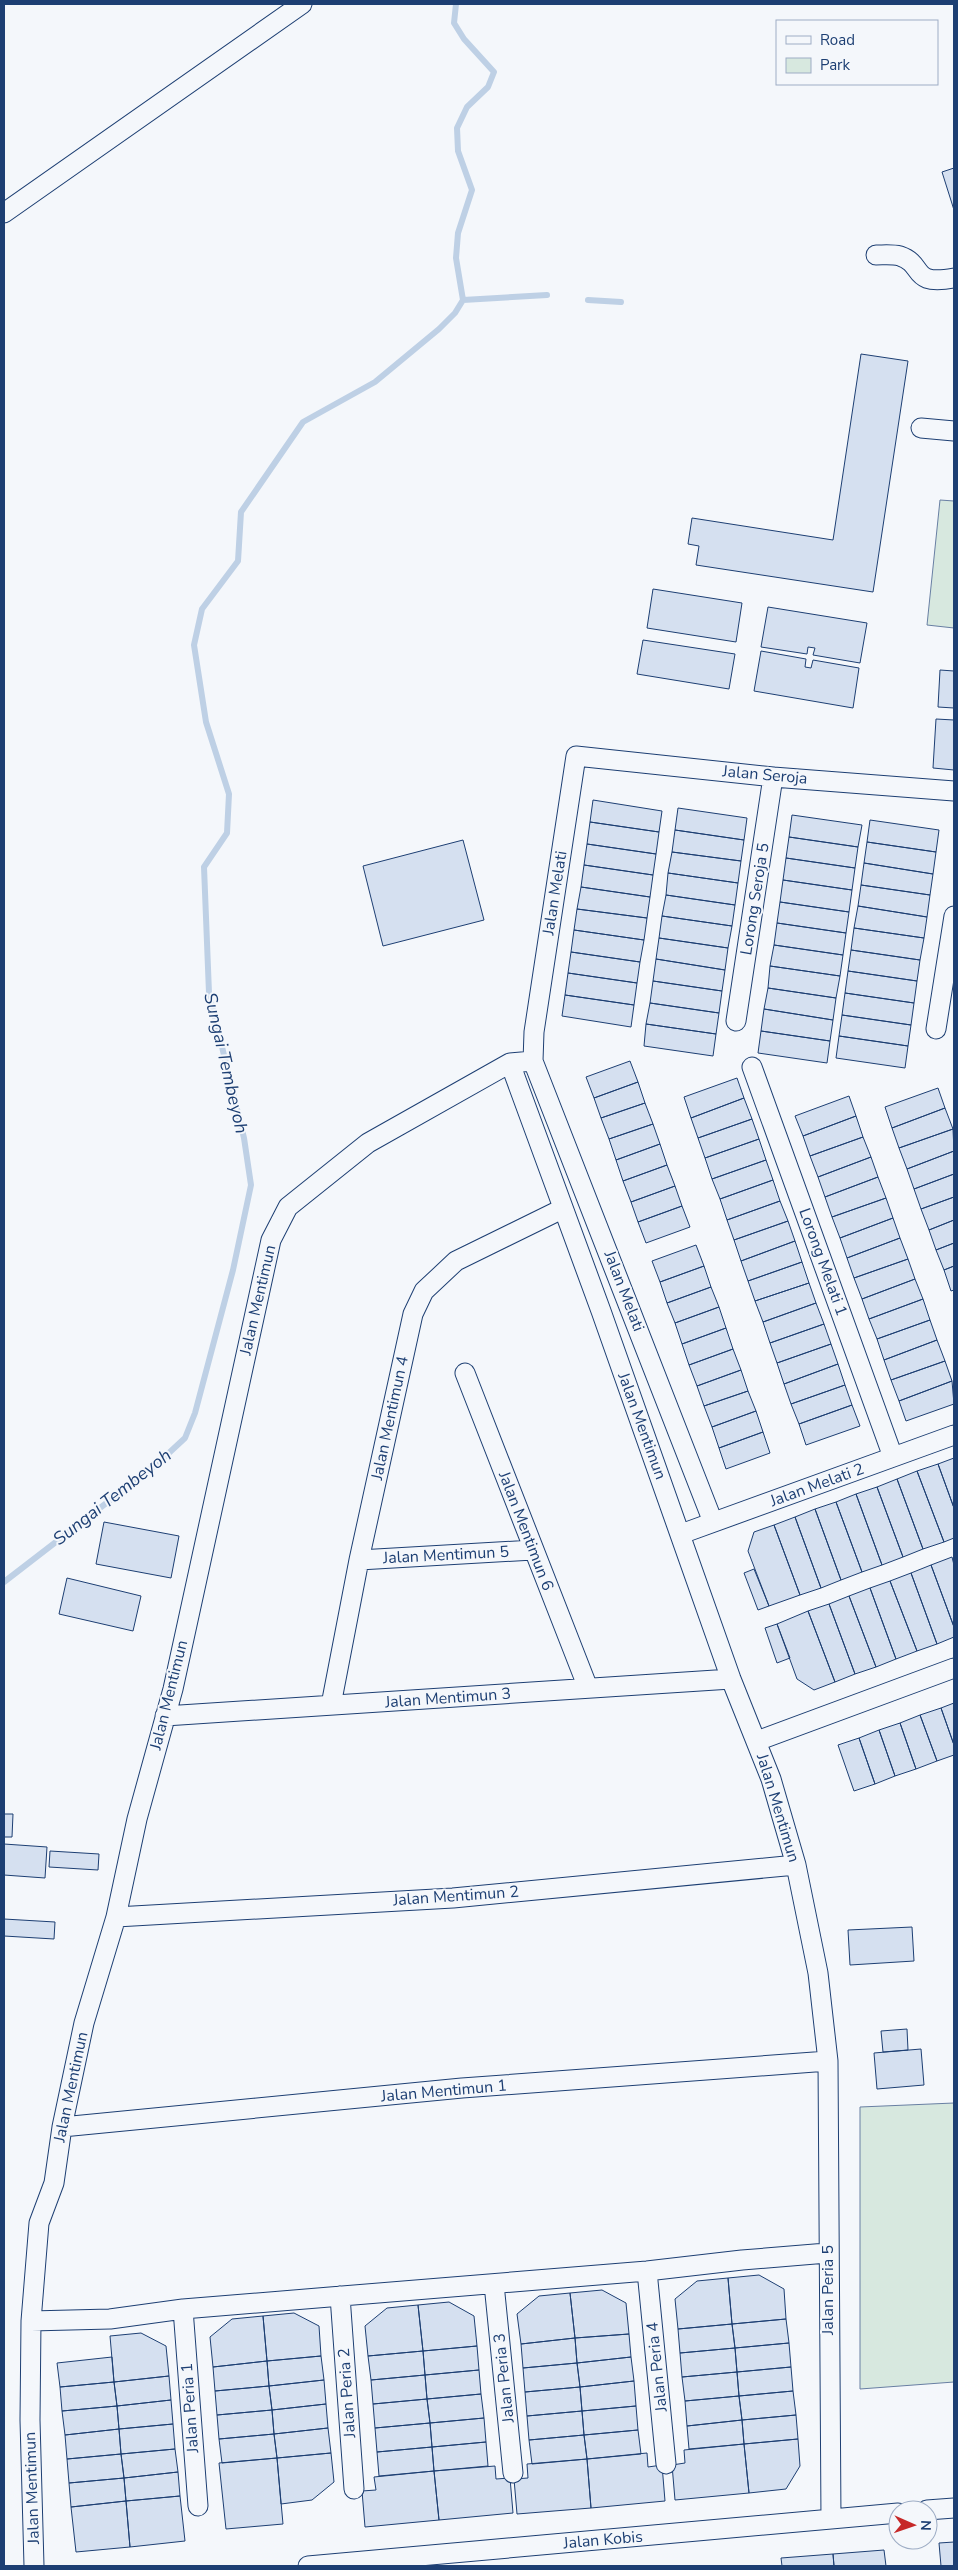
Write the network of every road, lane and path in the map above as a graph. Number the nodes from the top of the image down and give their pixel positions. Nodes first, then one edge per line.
1 (302, 4) edge
2 (4, 213) edge
3 (876, 255) dead end
4 (954, 278) edge
5 (921, 428) dead end
6 (954, 431) edge
7 (576, 756) joint
8 (773, 777) junction
9 (954, 791) edge
10 (954, 916) edge
11 (736, 1021) dead end
12 (936, 1029) dead end
13 (533, 1060) junction
14 (510, 1063) junction
15 (752, 1067) dead end
16 (562, 1209) junction
17 (465, 1373) dead end
18 (954, 1435) edge
19 (893, 1457) junction
20 (713, 1522) junction
21 (681, 1534) junction
22 (533, 1550) junction
23 (359, 1560) junction
24 (954, 1668) edge
25 (730, 1679) junction
26 (588, 1688) junction
27 (331, 1705) junction
28 (164, 1716) junction
29 (757, 1741) junction
30 (796, 1865) junction
31 (116, 1917) junction
32 (828, 2061) junction
33 (62, 2127) junction
34 (827, 2253) junction
35 (647, 2271) junction
36 (494, 2284) junction
37 (340, 2296) junction
38 (183, 2309) junction
39 (32, 2320) junction
40 (666, 2464) dead end
41 (513, 2473) dead end
42 (354, 2489) dead end
43 (198, 2506) dead end
44 (954, 2508) edge
45 (938, 2509) edge
46 (888, 2514) edge
47 (831, 2519) junction
48 (471, 2559) edge
49 (34, 2566) edge
50 (308, 2566) edge

1 - 2 street
3 - 4 street
5 - 6 street
7 - 8 street, Jalan Seroja
7 - 13 street, Jalan Melati
8 - 9 street, Jalan Seroja
8 - 11 street, Lorong Seroja 5
10 - 12 street
13 - 14 street
13 - 20 street, Jalan Melati
14 - 16 street, Jalan Mentimun
14 - 28 street, Jalan Mentimun
15 - 19 street, Lorong Melati 1
16 - 21 street, Jalan Mentimun
16 - 23 street, Jalan Mentimun 4
17 - 22 street, Jalan Mentimun 6
18 - 19 street, Jalan Melati 2
19 - 20 street, Jalan Melati 2
20 - 21 street, Jalan Melati 2
21 - 25 street, Jalan Mentimun
22 - 23 street, Jalan Mentimun 5
22 - 26 street, Jalan Mentimun 6
23 - 27 street, Jalan Mentimun 4
24 - 29 street
25 - 26 street, Jalan Mentimun 3
25 - 29 street, Jalan Mentimun
26 - 27 street, Jalan Mentimun 3
27 - 28 street, Jalan Mentimun 3
28 - 31 street, Jalan Mentimun
29 - 30 street, Jalan Mentimun
30 - 31 street, Jalan Mentimun 2
30 - 32 street, Jalan Mentimun
31 - 33 street, Jalan Mentimun
32 - 33 street, Jalan Mentimun 1
32 - 34 street, Jalan Peria 5
33 - 39 street, Jalan Mentimun
34 - 35 street
34 - 47 street, Jalan Peria 5
35 - 36 street
35 - 40 street, Jalan Peria 4
36 - 37 street
36 - 41 street, Jalan Peria 3
37 - 38 street
37 - 42 street, Jalan Peria 2
38 - 39 street
38 - 43 street, Jalan Peria 1
39 - 49 street, Jalan Mentimun
44 - 45 street
46 - 47 street, Jalan Kobis
47 - 48 street, Jalan Kobis
48 - 50 street, Jalan Kobis

